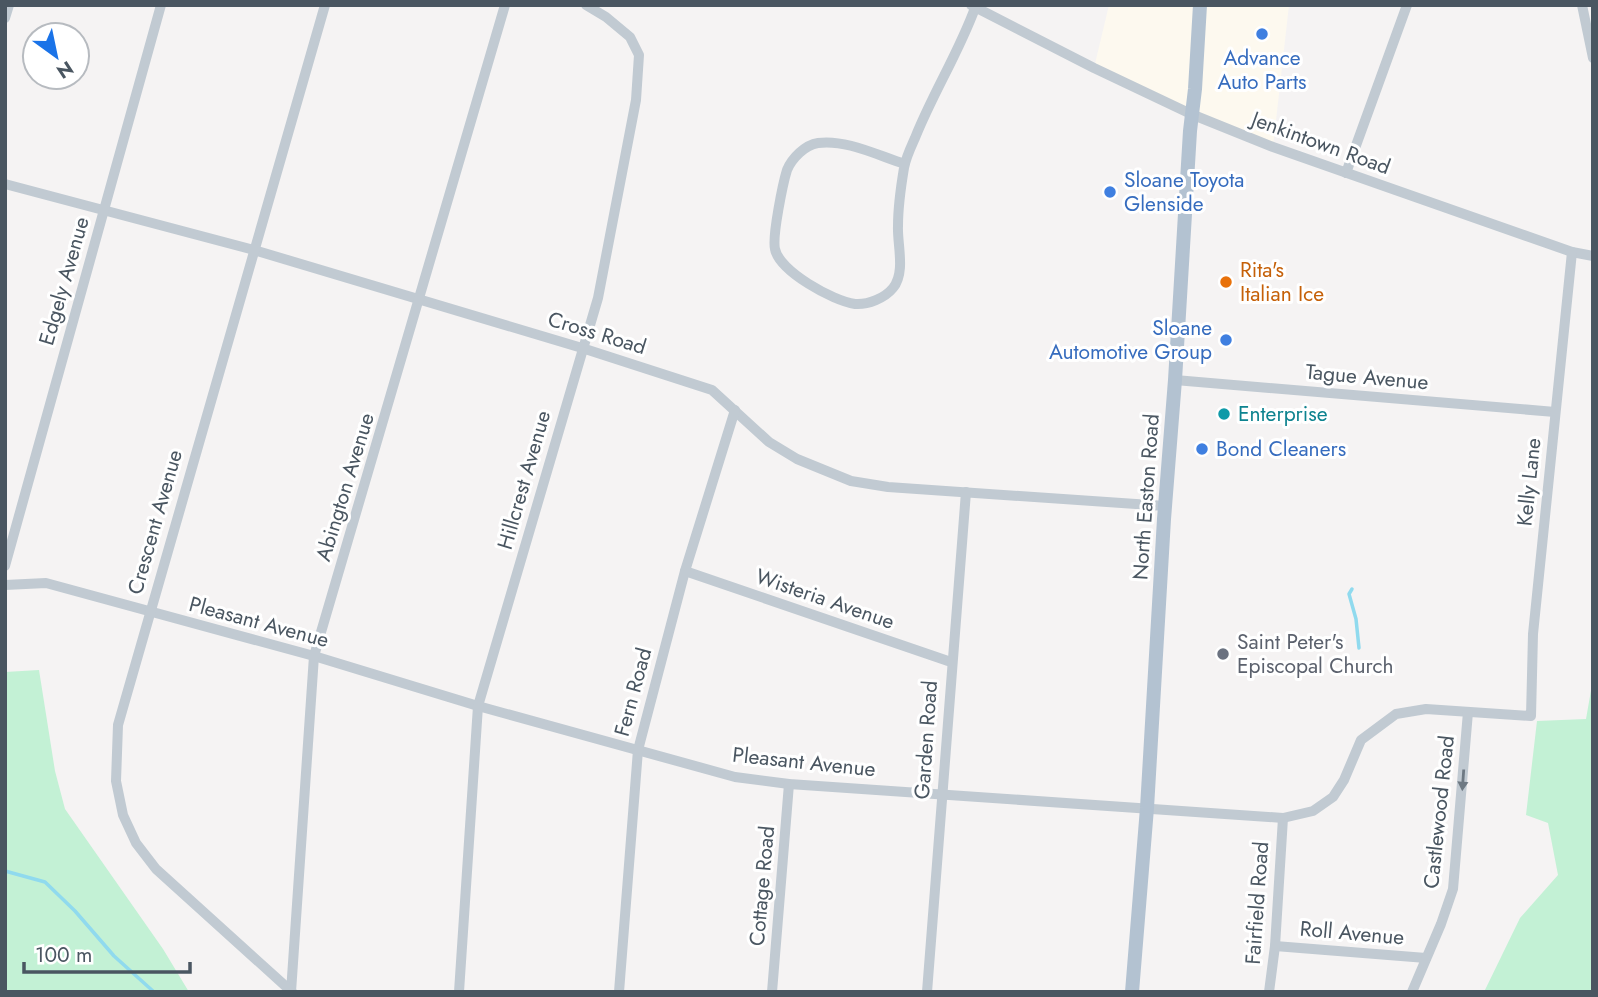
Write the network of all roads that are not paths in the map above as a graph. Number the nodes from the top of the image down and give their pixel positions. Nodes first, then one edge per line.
1 (9, 5) edge
2 (161, 5) edge
3 (325, 5) edge
4 (505, 5) edge
5 (586, 5) edge
6 (1200, 5) edge
7 (1407, 5) edge
8 (1581, 5) edge
9 (973, 6) edge
10 (5, 18) edge
11 (1593, 58) edge
12 (1191, 114) junction
13 (905, 164) junction
14 (1346, 173) junction
15 (5, 184) edge
16 (104, 209) junction
17 (254, 250) junction
18 (1572, 252) junction
19 (1593, 256) edge
20 (420, 300) junction
21 (582, 348) junction
22 (1175, 380) junction
23 (735, 410) junction
24 (1555, 412) junction
25 (966, 492) junction
26 (1165, 506) junction
27 (5, 566) edge
28 (685, 571) junction
29 (5, 585) edge
30 (149, 612) junction
31 (314, 656) junction
32 (951, 662) junction
33 (478, 706) junction
34 (1468, 712) junction
35 (1531, 716) joint
36 (638, 750) junction
37 (789, 784) junction
38 (941, 794) junction
39 (1147, 808) junction
40 (1283, 818) junction
41 (1275, 946) junction
42 (1426, 958) junction
43 (292, 991) edge
44 (459, 992) edge
45 (618, 992) edge
46 (772, 992) edge
47 (927, 992) edge
48 (1132, 992) edge
49 (1269, 992) edge
50 (1412, 992) edge

1 - 10 street
2 - 16 street, Edgely Avenue
3 - 17 street, Crescent Avenue
4 - 20 street, Abington Avenue
5 - 21 street, Hillcrest Avenue
6 - 12 main road, North Easton Road
7 - 14 street
8 - 11 street
9 - 12 street, Jenkintown Road
9 - 13 street
12 - 14 street, Jenkintown Road
12 - 22 main road, North Easton Road
13 - 13 street
14 - 18 street, Jenkintown Road
15 - 16 street, Cross Road
16 - 17 street, Cross Road
16 - 27 street, Edgely Avenue
17 - 20 street, Cross Road
17 - 30 street, Crescent Avenue
18 - 19 street, Jenkintown Road
18 - 24 street, Kelly Lane
20 - 21 street, Cross Road
20 - 31 street, Abington Avenue
21 - 23 street, Cross Road
21 - 33 street, Hillcrest Avenue
22 - 24 street, Tague Avenue
22 - 26 main road, North Easton Road
23 - 25 street, Cross Road
23 - 28 street, Fern Road
24 - 35 street, Kelly Lane
25 - 26 street, Cross Road
25 - 32 street, Garden Road
26 - 39 main road, North Easton Road
28 - 32 street, Wisteria Avenue
28 - 36 street, Fern Road
29 - 30 street, Pleasant Avenue
30 - 31 street, Pleasant Avenue
30 - 43 street, Crescent Avenue
31 - 33 street, Pleasant Avenue
31 - 43 street, Abington Avenue
32 - 38 street, Garden Road
33 - 36 street, Pleasant Avenue
33 - 44 street, Hillcrest Avenue
34 - 35 street, Pleasant Avenue
34 - 40 street, Pleasant Avenue
34 -> 42 street, Castlewood Road
36 - 37 street, Pleasant Avenue
36 - 45 street, Fern Road
37 - 38 street, Pleasant Avenue
37 - 46 street, Cottage Road
38 - 39 street, Pleasant Avenue
38 - 47 street, Garden Road
39 - 40 street, Pleasant Avenue
39 - 48 main road, North Easton Road
40 - 41 street, Fairfield Road
41 - 42 street, Roll Avenue
41 - 49 street, Fairfield Road
42 - 50 street, Castlewood Road

